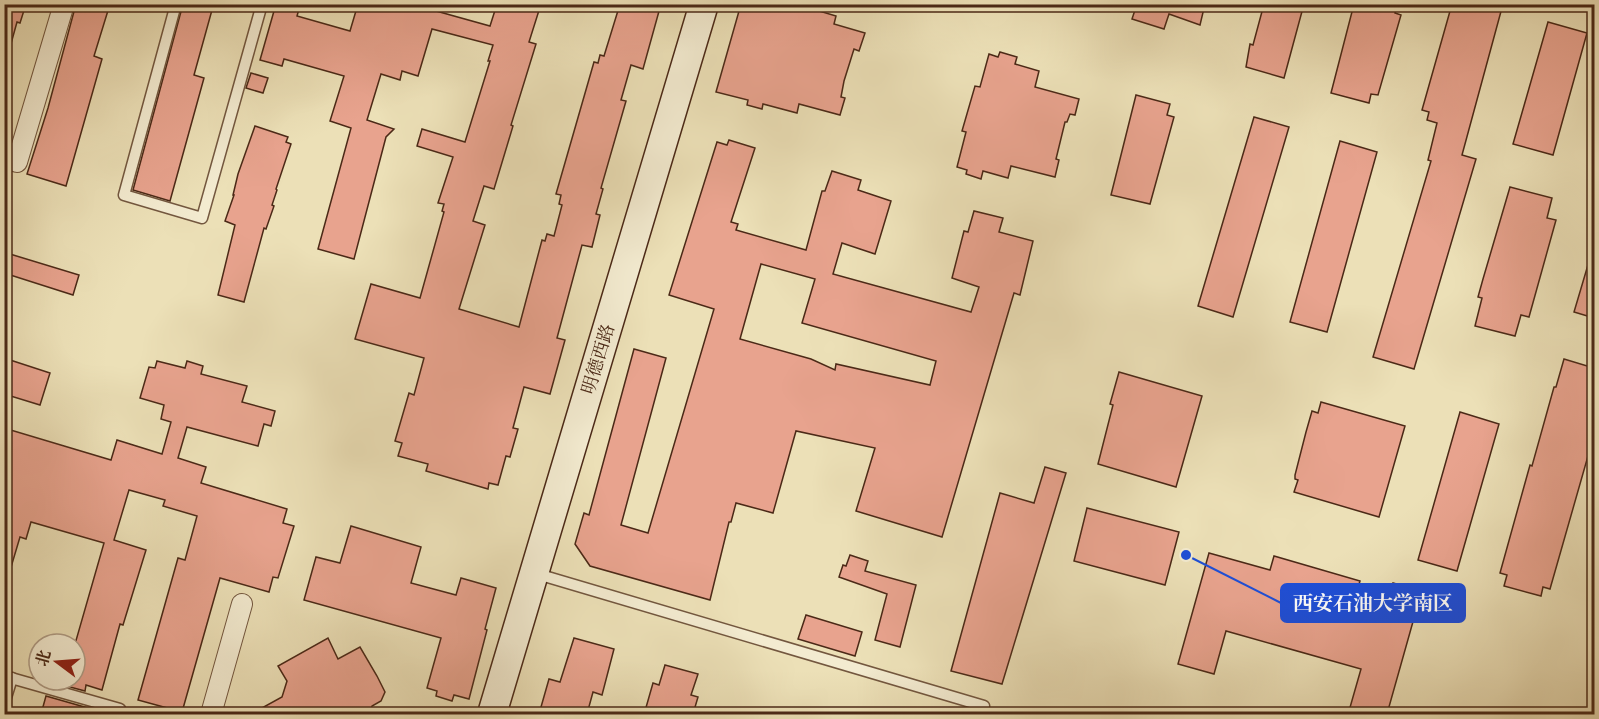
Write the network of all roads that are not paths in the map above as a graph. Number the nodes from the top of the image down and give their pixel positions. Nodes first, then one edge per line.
1 (64, 4) edge
2 (176, 4) edge
3 (262, 4) edge
4 (704, 4) edge
5 (17, 162) dead end
6 (534, 573) junction
7 (242, 604) dead end
8 (8, 677) edge
9 (4, 704) edge
10 (984, 706) dead end
11 (118, 714) edge
12 (210, 714) edge
13 (492, 714) edge

1 - 5 street
2 - 3 lane
4 - 6 street, 明德西路
6 - 10 lane
6 - 13 street, 明德西路
7 - 12 street
8 - 9 lane
8 - 11 lane

